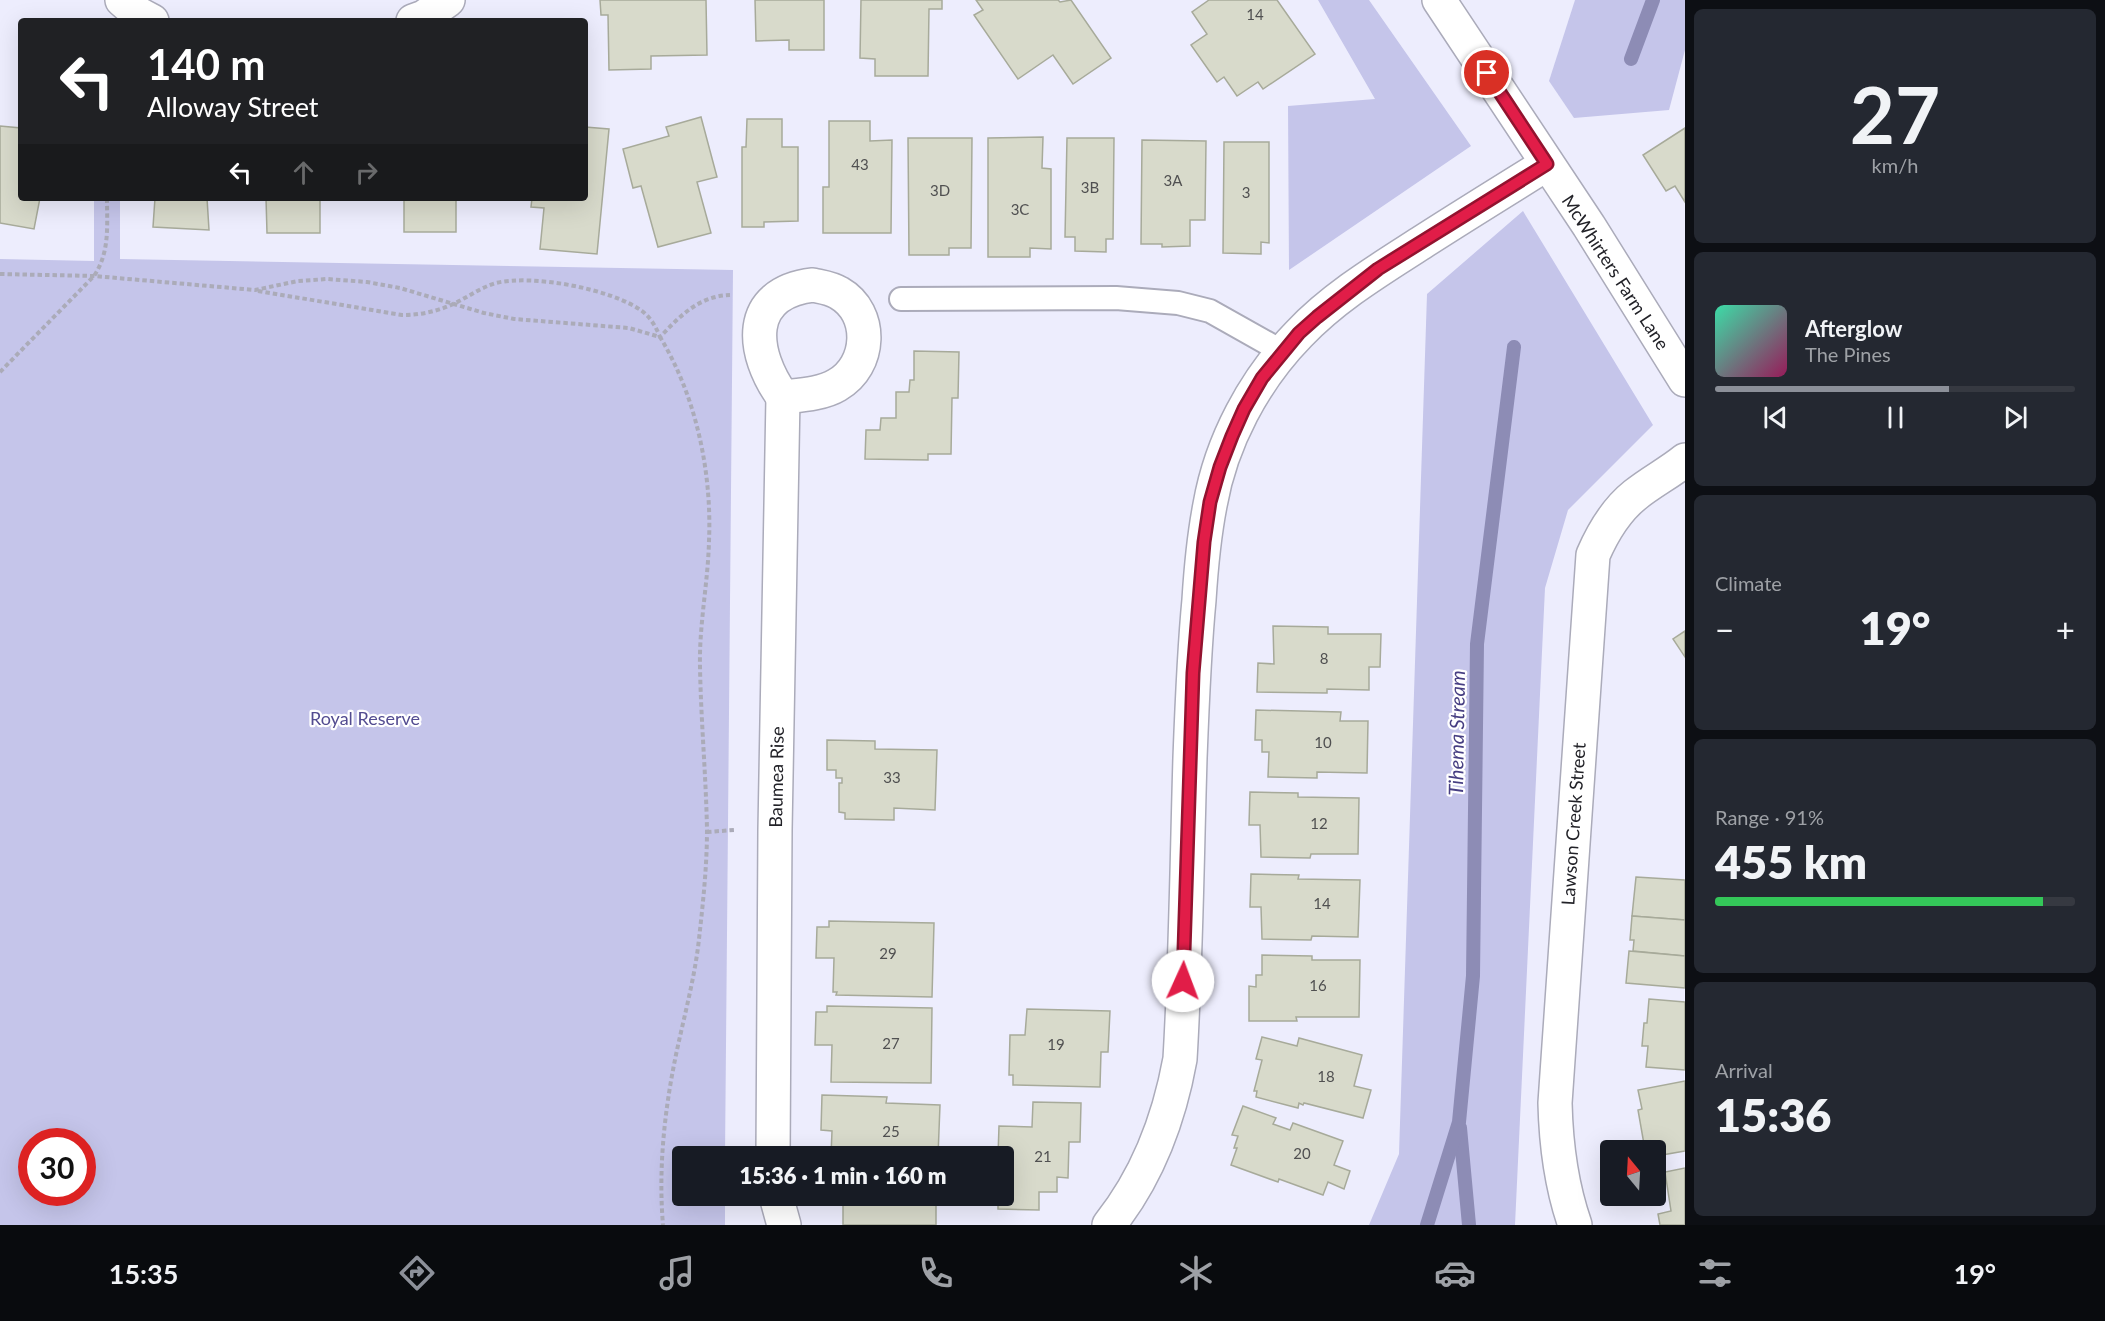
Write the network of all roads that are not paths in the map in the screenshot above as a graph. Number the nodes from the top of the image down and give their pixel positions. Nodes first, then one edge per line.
1 (122, 0) edge
2 (448, 0) edge
3 (1439, 0) edge
4 (146, 18) edge
5 (421, 18) edge
6 (1547, 164) junction
7 (901, 299) dead end
8 (1283, 352) junction
9 (1685, 380) edge
10 (783, 397) dead end
11 (1685, 460) edge
12 (773, 1146) edge
13 (779, 1206) edge
14 (784, 1225) edge
15 (1109, 1225) edge
16 (1575, 1225) edge

1 - 4 street
2 - 5 street
3 - 6 street, McWhirters Farm Lane
6 - 8 street
6 - 9 street, McWhirters Farm Lane
7 - 8 lane
8 - 15 street
10 - 12 street, Baumea Rise
11 - 16 street, Lawson Creek Street
13 - 14 street

